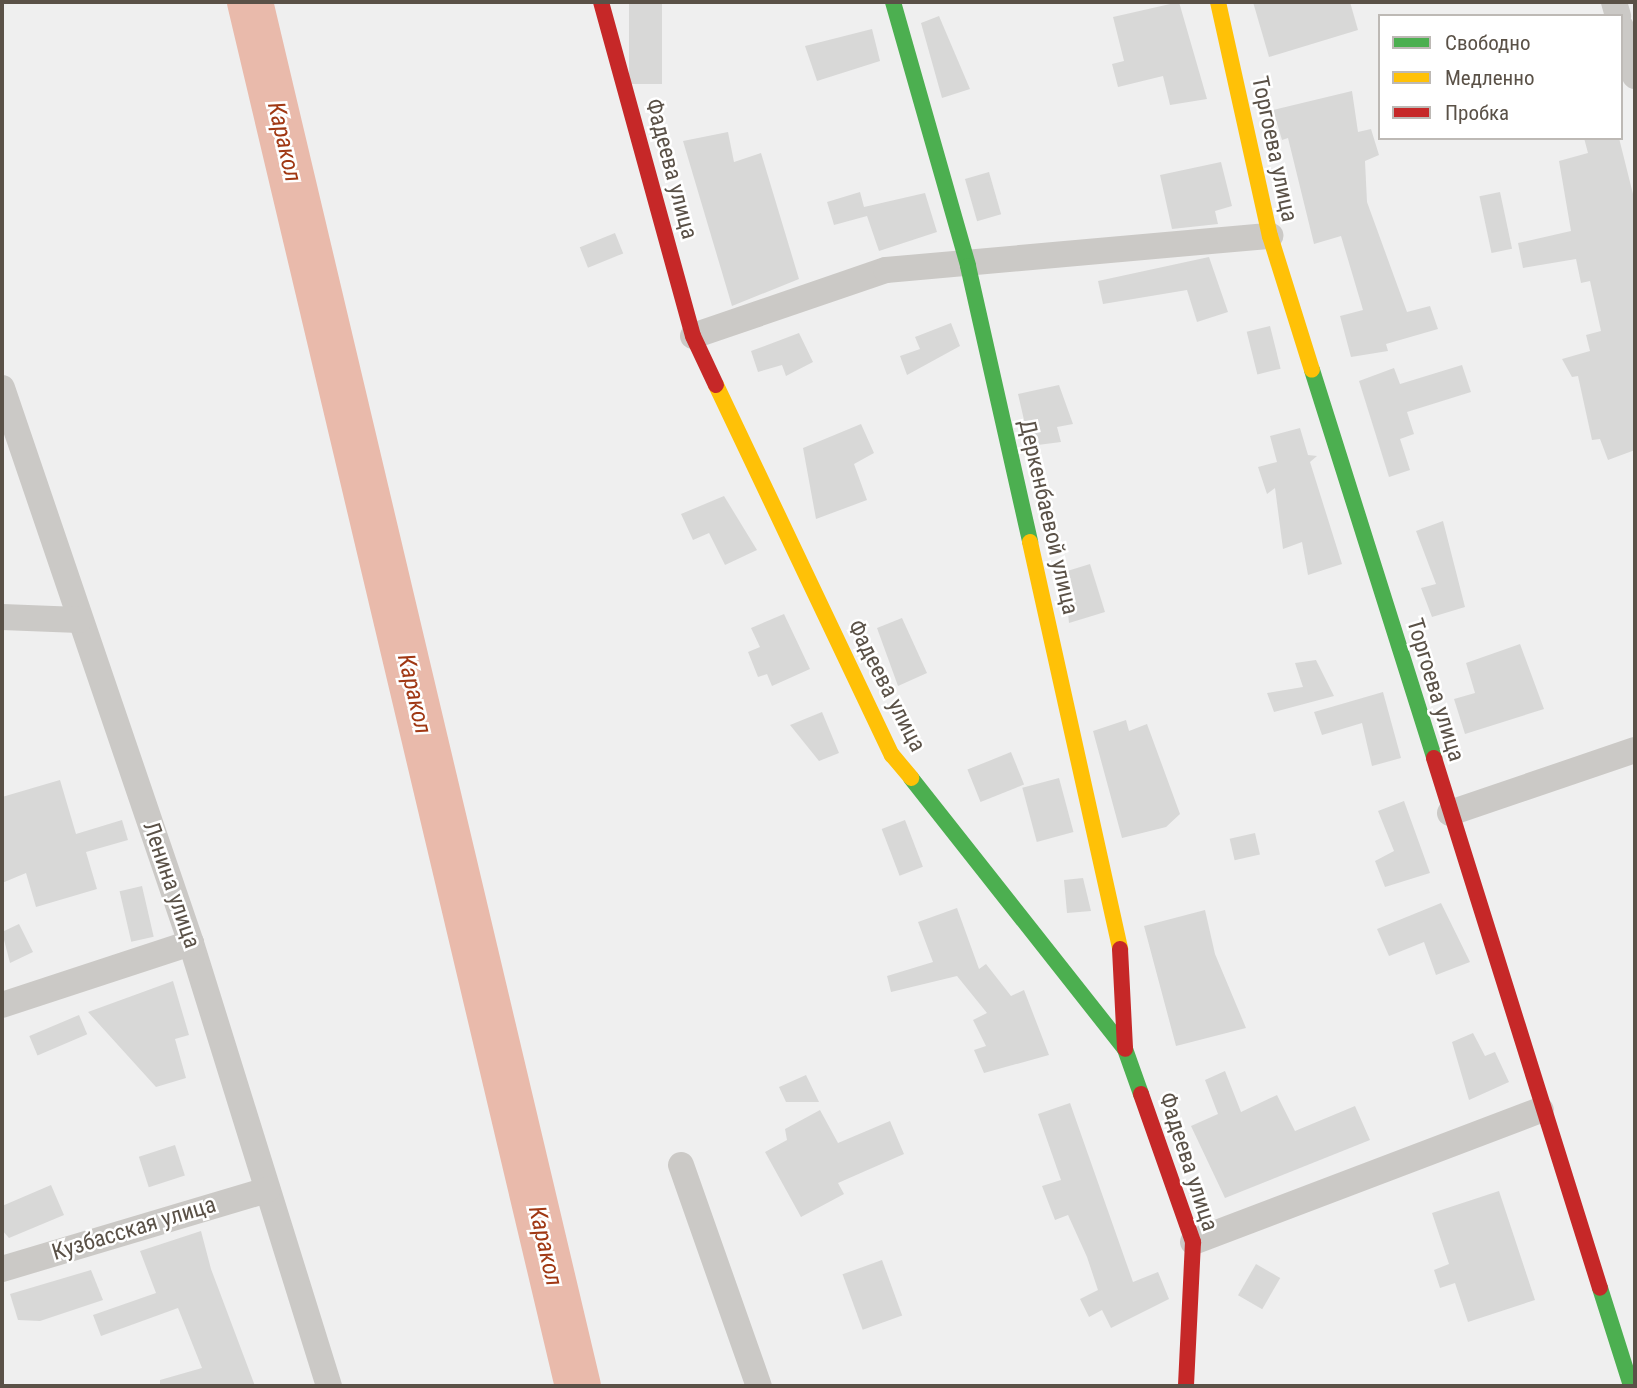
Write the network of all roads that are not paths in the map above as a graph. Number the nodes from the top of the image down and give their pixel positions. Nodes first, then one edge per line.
1 (601, 2) edge
2 (892, 2) edge
3 (1218, 2) edge
4 (1623, 34) edge
5 (1635, 76) edge
6 (1269, 236) junction
7 (968, 266) junction
8 (692, 337) junction
9 (2, 388) edge
10 (2, 617) edge
11 (79, 620) junction
12 (1635, 750) edge
13 (1450, 813) junction
14 (191, 943) junction
15 (2, 1005) edge
16 (1125, 1049) junction
17 (1541, 1110) junction
18 (681, 1165) dead end
19 (267, 1190) junction
20 (1193, 1242) junction
21 (2, 1269) edge
22 (329, 1386) edge
23 (759, 1386) edge
24 (1186, 1386) edge
25 (1631, 1386) edge

1 - 8 street, Фадеева улица
2 - 7 street, Деркенбаевой улица
3 - 6 street, Торгоева улица
4 - 5 street
6 - 7 street
6 - 13 street, Торгоева улица
7 - 8 street
7 - 16 street, Деркенбаевой улица
8 - 16 street, Фадеева улица
9 - 11 street, Ленина улица
10 - 11 street
11 - 14 street, Ленина улица
12 - 13 street
13 - 17 street, Торгоева улица
14 - 15 street
14 - 19 street, Ленина улица
16 - 20 street, Фадеева улица
17 - 20 street
17 - 25 street, Торгоева улица
18 - 23 street
19 - 21 street, Кузбасская улица
19 - 22 street, Ленина улица
20 - 24 street, Фадеева улица

